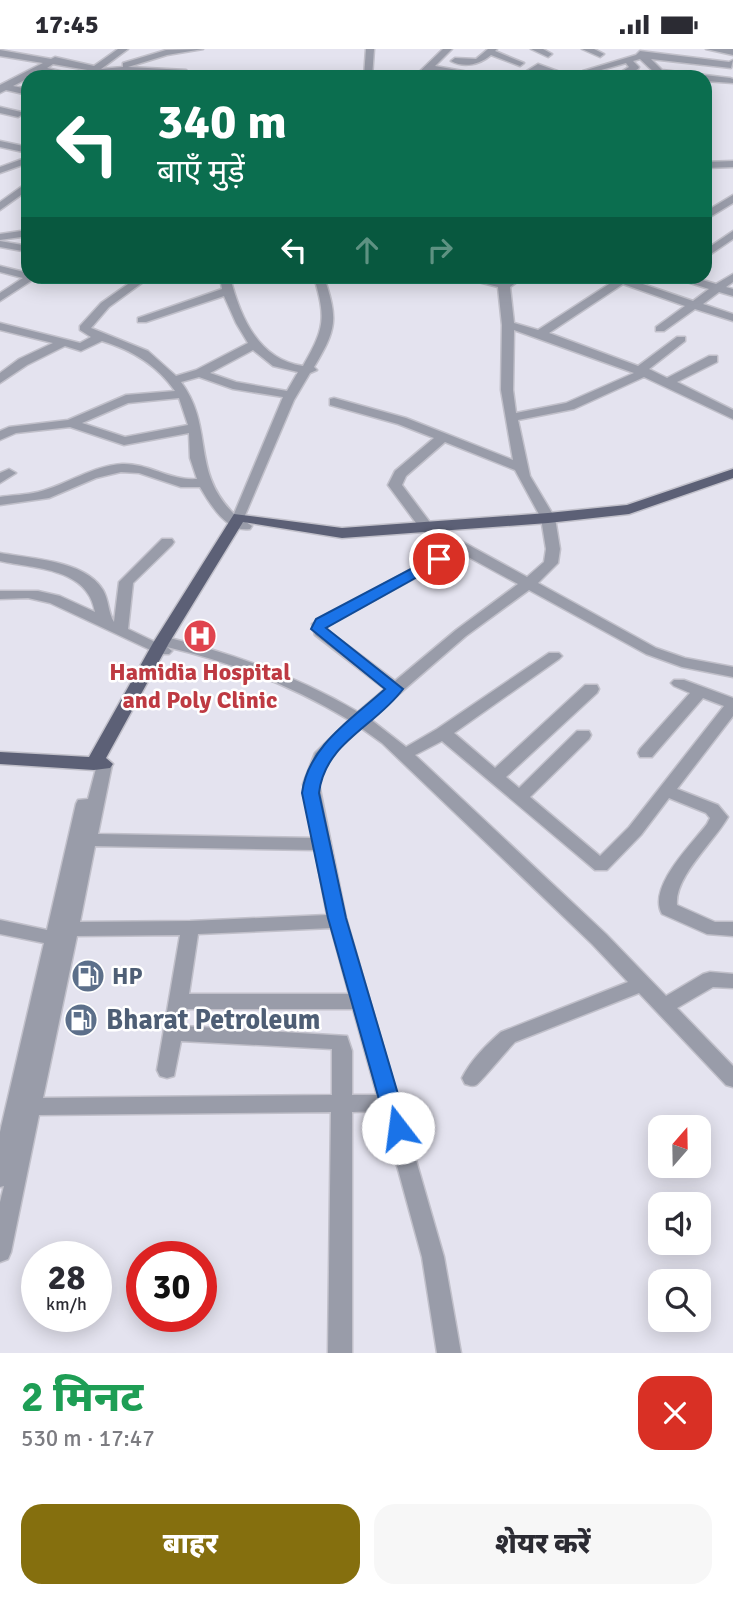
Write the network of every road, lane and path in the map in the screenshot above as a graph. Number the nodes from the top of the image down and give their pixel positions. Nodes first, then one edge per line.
1 (105, 49) edge
2 (124, 49) edge
3 (199, 49) edge
4 (364, 49) edge
5 (370, 49) edge
6 (448, 49) edge
7 (535, 49) edge
8 (586, 49) edge
9 (710, 49) edge
10 (491, 51) edge
11 (733, 52) edge
12 (0, 53) edge
13 (166, 53) junction
14 (639, 53) edge
15 (548, 54) dead end
16 (600, 54) dead end
17 (438, 59) junction
18 (626, 59) junction
19 (55, 61) junction
20 (520, 64) dead end
21 (733, 64) edge
22 (85, 66) junction
23 (429, 68) junction
24 (40, 69) joint
25 (45, 70) edge
26 (96, 70) edge
27 (104, 70) edge
28 (109, 70) edge
29 (169, 70) edge
30 (362, 70) edge
31 (368, 70) edge
32 (427, 70) edge
33 (437, 70) edge
34 (590, 70) edge
35 (630, 70) edge
36 (657, 70) edge
37 (712, 79) edge
38 (21, 80) edge
39 (730, 81) dead end
40 (2, 88) edge
41 (21, 91) edge
42 (0, 110) edge
43 (10, 119) edge
44 (0, 144) edge
45 (21, 148) edge
46 (21, 162) edge
47 (733, 162) edge
48 (712, 163) edge
49 (0, 170) edge
50 (21, 195) edge
51 (733, 198) edge
52 (0, 207) edge
53 (712, 209) edge
54 (21, 234) edge
55 (733, 234) edge
56 (0, 237) edge
57 (0, 244) edge
58 (21, 248) edge
59 (712, 250) edge
60 (0, 269) edge
61 (21, 275) edge
62 (733, 277) edge
63 (21, 283) edge
64 (135, 284) edge
65 (226, 284) edge
66 (314, 284) edge
67 (321, 284) edge
68 (509, 284) edge
69 (615, 284) edge
70 (640, 284) edge
71 (706, 284) edge
72 (719, 288) junction
73 (227, 291) junction
74 (733, 293) edge
75 (0, 298) edge
76 (695, 305) junction
77 (733, 317) edge
78 (142, 320) dead end
79 (327, 321) junction
80 (508, 325) junction
81 (0, 326) edge
82 (660, 329) dead end
83 (540, 334) junction
84 (102, 336) junction
85 (681, 339) dead end
86 (63, 343) junction
87 (257, 343) junction
88 (713, 359) dead end
89 (309, 366) junction
90 (642, 371) junction
91 (200, 373) junction
92 (0, 379) edge
93 (173, 380) junction
94 (668, 382) junction
95 (183, 394) junction
96 (290, 395) junction
97 (334, 402) dead end
98 (733, 415) edge
99 (511, 418) junction
100 (71, 423) junction
101 (195, 428) junction
102 (0, 436) edge
103 (443, 437) junction
104 (520, 467) junction
105 (733, 473) edge
106 (206, 482) junction
107 (0, 501) edge
108 (548, 518) junction
109 (242, 521) junction
110 (427, 528) junction
111 (167, 542) dead end
112 (461, 547) junction
113 (0, 557) edge
114 (528, 584) junction
115 (0, 595) edge
116 (104, 621) junction
117 (121, 630) junction
118 (163, 646) junction
119 (554, 656) dead end
120 (733, 673) edge
121 (679, 683) dead end
122 (395, 689) junction
123 (592, 689) dead end
124 (700, 691) junction
125 (733, 705) edge
126 (360, 719) junction
127 (443, 733) junction
128 (583, 735) dead end
129 (646, 753) dead end
130 (405, 754) junction
131 (0, 758) edge
132 (99, 764) junction
133 (496, 777) junction
134 (667, 791) junction
135 (520, 797) junction
136 (86, 840) junction
137 (320, 844) junction
138 (338, 922) junction
139 (0, 927) edge
140 (190, 928) junction
141 (733, 929) edge
142 (62, 936) junction
143 (733, 981) edge
144 (642, 983) junction
145 (178, 1001) junction
146 (361, 1002) junction
147 (664, 1007) junction
148 (173, 1033) junction
149 (167, 1070) dead end
150 (472, 1078) dead end
151 (733, 1079) edge
152 (391, 1103) junction
153 (342, 1104) junction
154 (31, 1107) junction
155 (0, 1178) edge
156 (0, 1252) edge
157 (340, 1353) edge
158 (449, 1353) edge

1 - 22 street
2 - 27 street
3 - 13 street
4 - 30 street
5 - 31 street
6 - 17 street
7 - 15 street
8 - 16 street
9 - 11 street
10 - 17 street
10 - 20 street
12 - 19 street
13 - 28 street
13 - 29 street
14 - 18 street
14 - 21 street
14 - 36 street
17 - 23 street
18 - 34 street
18 - 35 street
19 - 22 street
19 - 24 street
22 - 26 street
23 - 32 street
23 - 33 street
24 - 25 street
37 - 39 street
38 - 40 street
40 - 41 street
42 - 43 street
44 - 45 street
46 - 49 street
47 - 48 street
50 - 52 street
51 - 53 street
54 - 56 street
55 - 59 street
57 - 58 street
60 - 61 street
62 - 72 street
63 - 75 street
64 - 84 street
65 - 73 street
66 - 79 street
67 - 79 street
68 - 80 street
69 - 83 street
70 - 76 street
71 - 72 street
72 - 74 street
72 - 76 street
73 - 78 street
73 - 87 street
76 - 77 street
76 - 82 street
79 - 89 street
80 - 83 street
80 - 99 street
81 - 86 street
83 - 90 street
84 - 86 street
84 - 93 street
85 - 90 street
86 - 92 street
87 - 89 street
87 - 91 street
88 - 94 street
89 - 96 street
89 - 109 street
90 - 94 street
90 - 99 street
91 - 93 street
91 - 96 street
93 - 95 street
94 - 98 street
95 - 100 street
95 - 101 street
96 - 109 street
97 - 103 street
99 - 104 street
100 - 101 street
100 - 102 street
101 - 106 street
103 - 104 street
103 - 110 street
104 - 108 street
105 - 108 main road
106 - 107 street
106 - 109 street
108 - 110 main road
108 - 114 street
109 - 110 main road
109 - 118 main road
110 - 112 street
111 - 117 street
112 - 114 street
112 - 122 street
113 - 116 street
114 - 120 street
114 - 122 street
115 - 116 street
116 - 117 street
117 - 118 street
118 - 126 street
118 - 132 main road
119 - 127 street
121 - 124 street
122 - 126 street
123 - 133 street
124 - 125 street
124 - 129 street
125 - 134 street
126 - 130 street
126 - 137 street
127 - 130 street
127 - 133 street
128 - 135 street
130 - 144 street
131 - 132 main road
132 - 136 street
132 - 142 street
133 - 135 street
134 - 135 street
134 - 141 street
136 - 137 street
136 - 142 street
137 - 138 street
138 - 140 street
138 - 146 street
139 - 142 street
140 - 142 street
140 - 145 street
142 - 154 street
142 - 155 street
143 - 147 street
144 - 147 street
144 - 150 street
145 - 146 street
145 - 148 street
146 - 152 street
147 - 151 street
148 - 149 street
148 - 153 street
152 - 153 street
152 - 158 street
153 - 154 street
153 - 157 street
154 - 156 street

